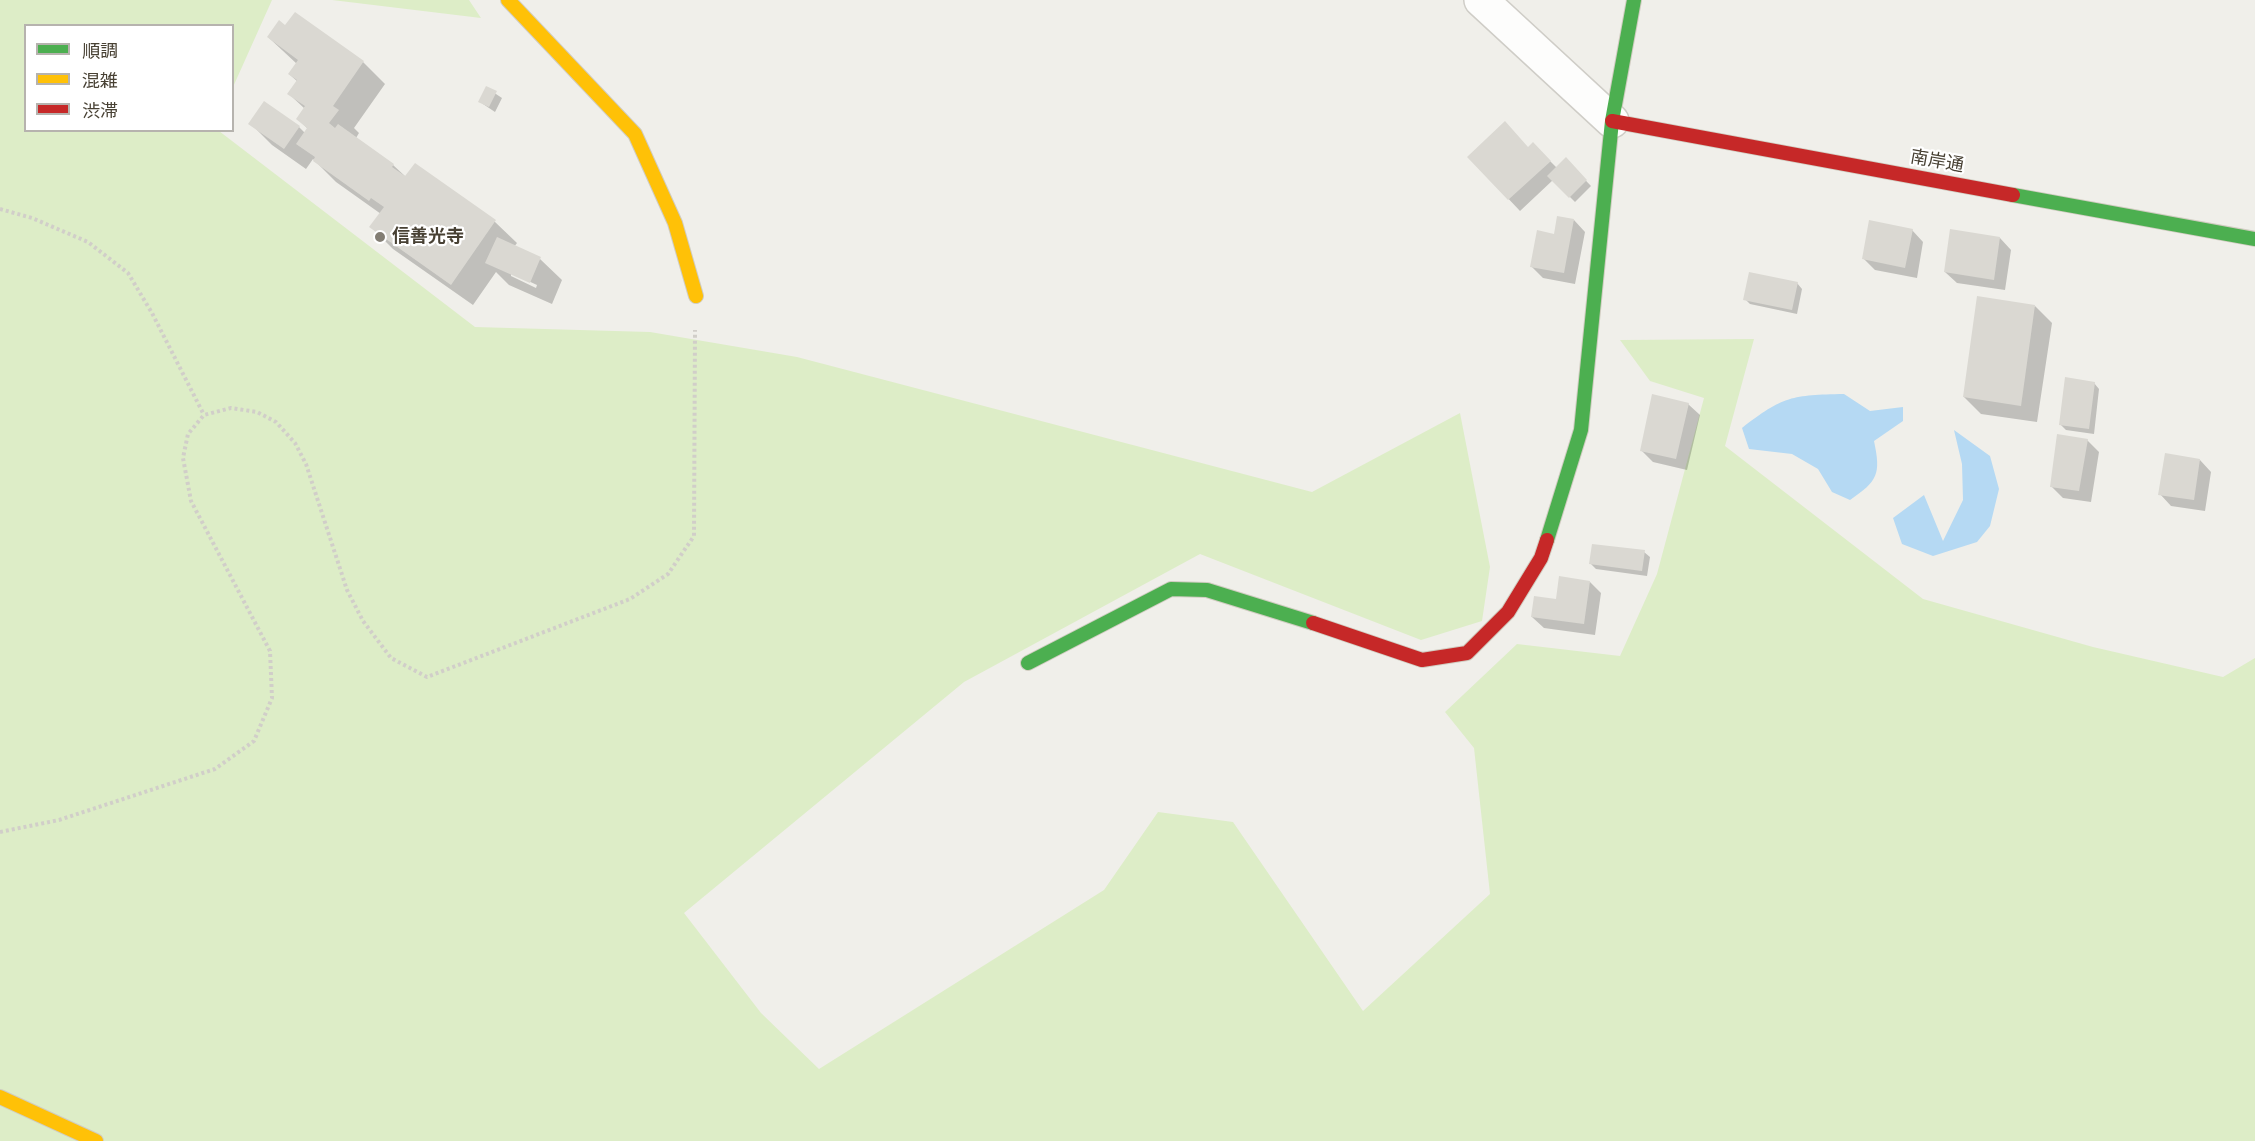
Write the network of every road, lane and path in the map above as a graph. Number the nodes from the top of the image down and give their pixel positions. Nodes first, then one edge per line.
1 (508, 0) edge
2 (1481, 0) edge
3 (1634, 0) edge
4 (1612, 121) junction
5 (0, 209) edge
6 (2255, 239) edge
7 (696, 296) joint
8 (204, 415) junction
9 (1028, 663) dead end
10 (0, 832) edge
11 (0, 1097) edge
12 (96, 1141) edge

1 - 7 main road
2 - 4 street
3 - 4 main road
4 - 6 main road, 南岸通
4 - 9 main road
5 - 8 path
7 - 8 path
8 - 10 path
11 - 12 main road

